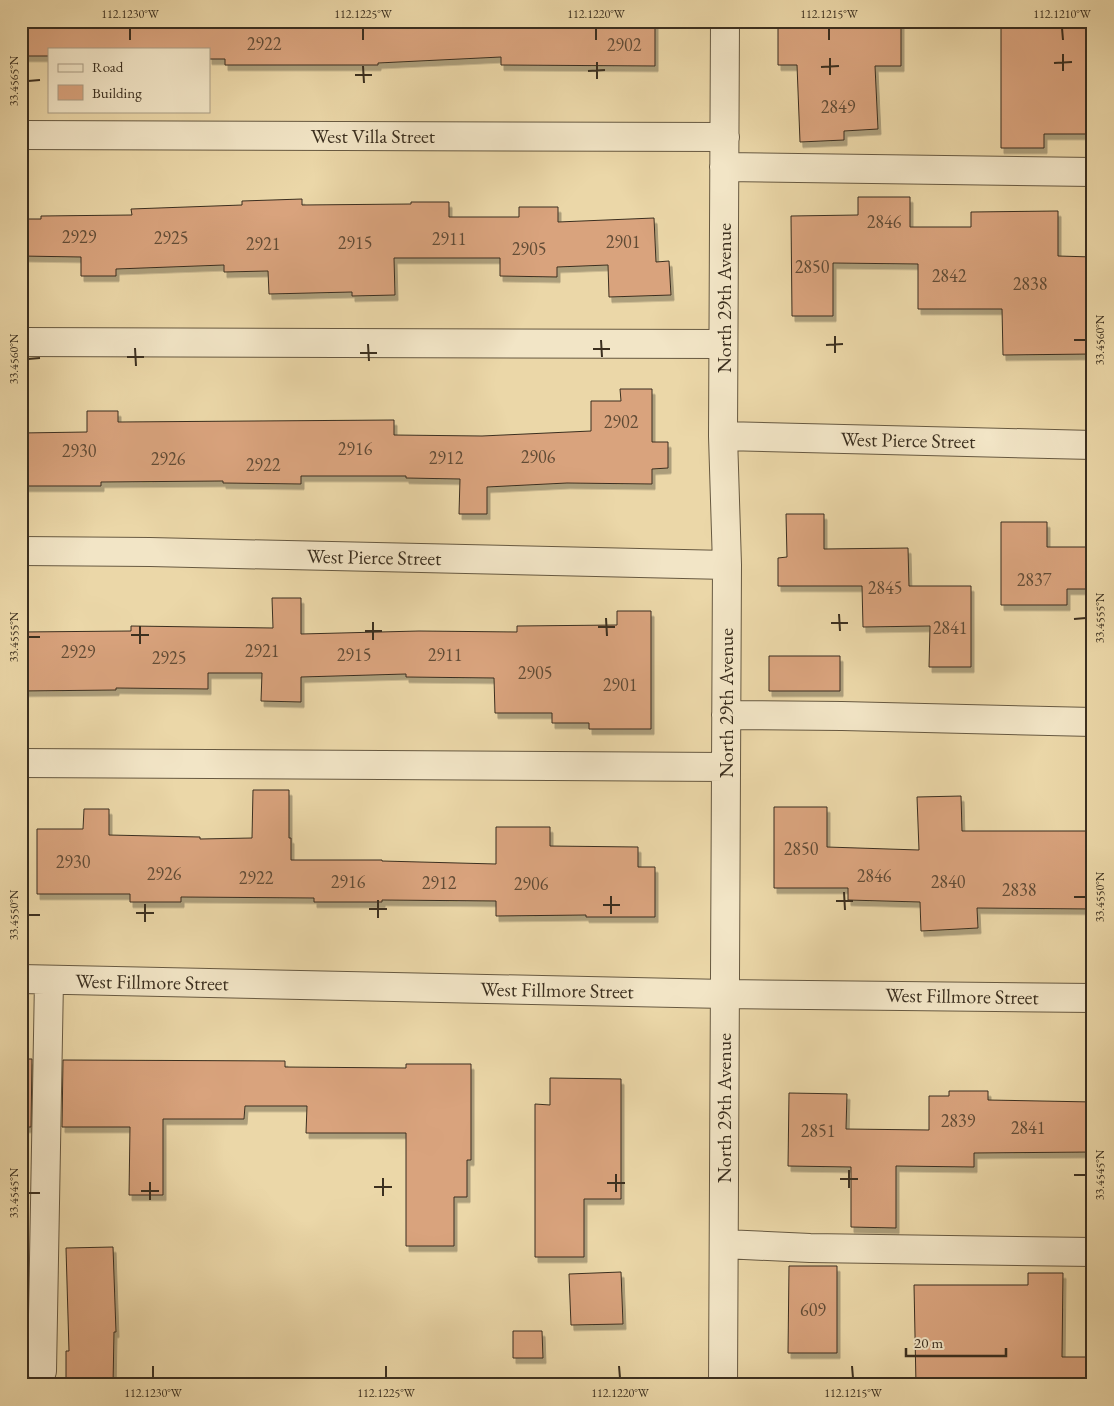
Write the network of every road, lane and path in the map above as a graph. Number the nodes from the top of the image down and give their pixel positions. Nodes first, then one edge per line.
1 (725, 21) edge
2 (21, 135) edge
3 (725, 137) junction
4 (724, 167) junction
5 (1093, 172) edge
6 (21, 342) edge
7 (723, 344) junction
8 (723, 436) junction
9 (1093, 445) edge
10 (21, 551) edge
11 (727, 565) junction
12 (726, 715) junction
13 (1093, 722) edge
14 (21, 763) edge
15 (726, 766) junction
16 (21, 979) edge
17 (49, 980) junction
18 (725, 994) junction
19 (1093, 998) edge
20 (724, 1244) junction
21 (1093, 1252) edge
22 (42, 1371) dead end
23 (723, 1385) edge

1 - 3 street, North 29th Avenue
2 - 3 street, West Villa Street
3 - 4 street, North 29th Avenue
4 - 5 street
4 - 7 street, North 29th Avenue
6 - 7 street
7 - 8 street, North 29th Avenue
8 - 9 street, West Pierce Street
8 - 11 street, North 29th Avenue
10 - 11 street, West Pierce Street
11 - 12 street, North 29th Avenue
12 - 13 street
12 - 15 street, North 29th Avenue
14 - 15 street
15 - 18 street, North 29th Avenue
16 - 17 street, West Fillmore Street
17 - 18 street, West Fillmore Street
17 - 22 street
18 - 19 street, West Fillmore Street
18 - 20 street, North 29th Avenue
20 - 21 street
20 - 23 street, North 29th Avenue

